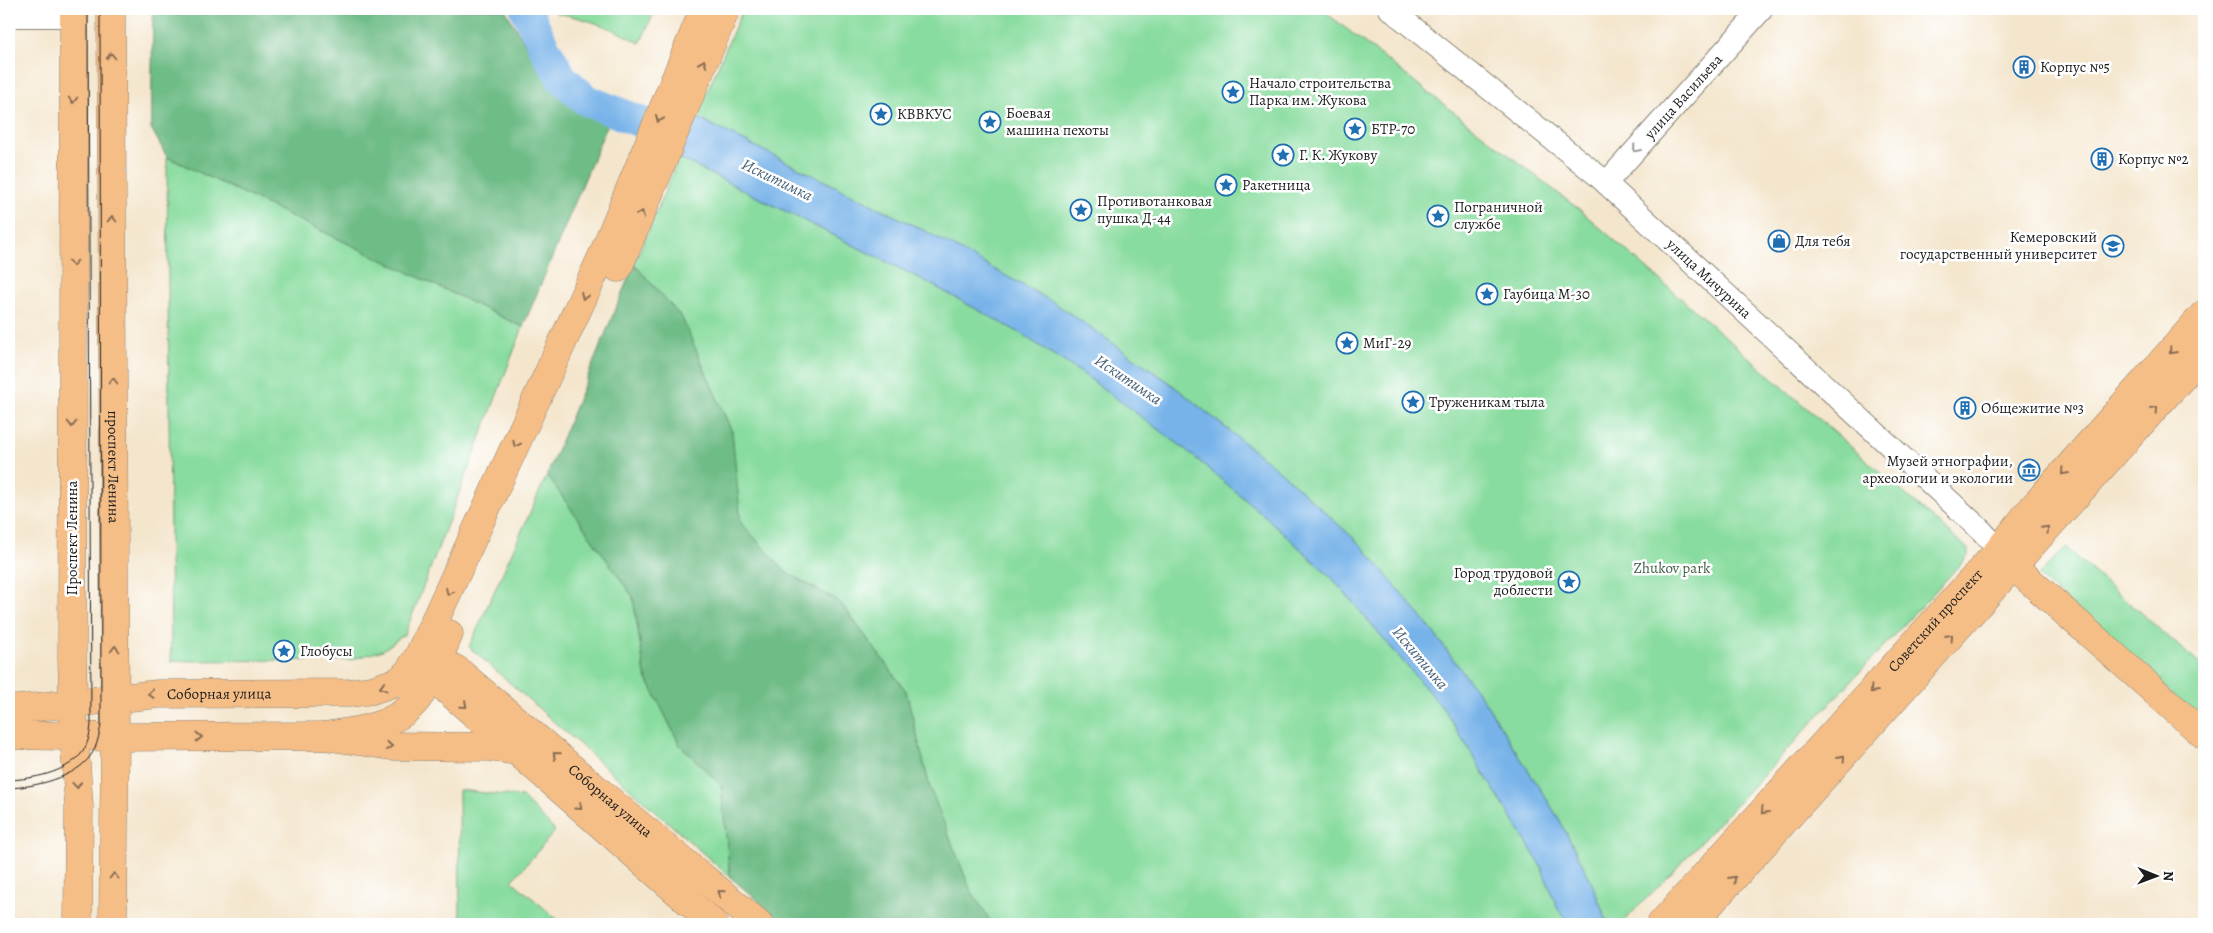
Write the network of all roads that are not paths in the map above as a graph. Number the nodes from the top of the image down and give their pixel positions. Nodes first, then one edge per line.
1 (111, 9) edge
2 (1390, 9) edge
3 (1762, 9) edge
4 (718, 10) edge
5 (74, 13) edge
6 (9, 16) edge
7 (1606, 183) junction
8 (2204, 314) edge
9 (2204, 353) edge
10 (2006, 557) junction
11 (429, 664) junction
12 (115, 698) junction
13 (73, 704) junction
14 (9, 710) edge
15 (9, 735) edge
16 (2204, 735) edge
17 (74, 736) junction
18 (324, 736) junction
19 (115, 737) junction
20 (517, 752) junction
21 (1693, 912) edge
22 (78, 924) edge
23 (113, 924) edge
24 (714, 924) edge
25 (759, 924) edge
26 (1661, 924) edge

12 -> 1 main road, проспект Ленина
2 - 7 street, улица Мичурина
3 -> 7 street, улица Васильева
4 - 11 main road
5 - 6 street
5 -> 13 main road, Проспект Ленина
7 - 10 street, улица Мичурина
8 -> 10 main road, Советский проспект
10 -> 9 main road, Советский проспект
10 - 16 main road
10 - 21 main road, Советский проспект
11 -> 12 main road, Соборная улица
11 - 18 main road
11 -> 20 main road, Соборная улица
25 -> 11 main road, Соборная улица
12 - 13 main road, Соборная улица
12 - 19 main road, проспект Ленина
13 - 14 main road, Соборная улица
13 - 17 main road, Проспект Ленина
15 - 17 main road
17 - 19 main road
17 -> 22 main road
19 -> 18 main road
18 -> 20 main road
23 -> 19 main road, проспект Ленина
20 -> 24 main road, Соборная улица
21 - 26 main road, Советский проспект

